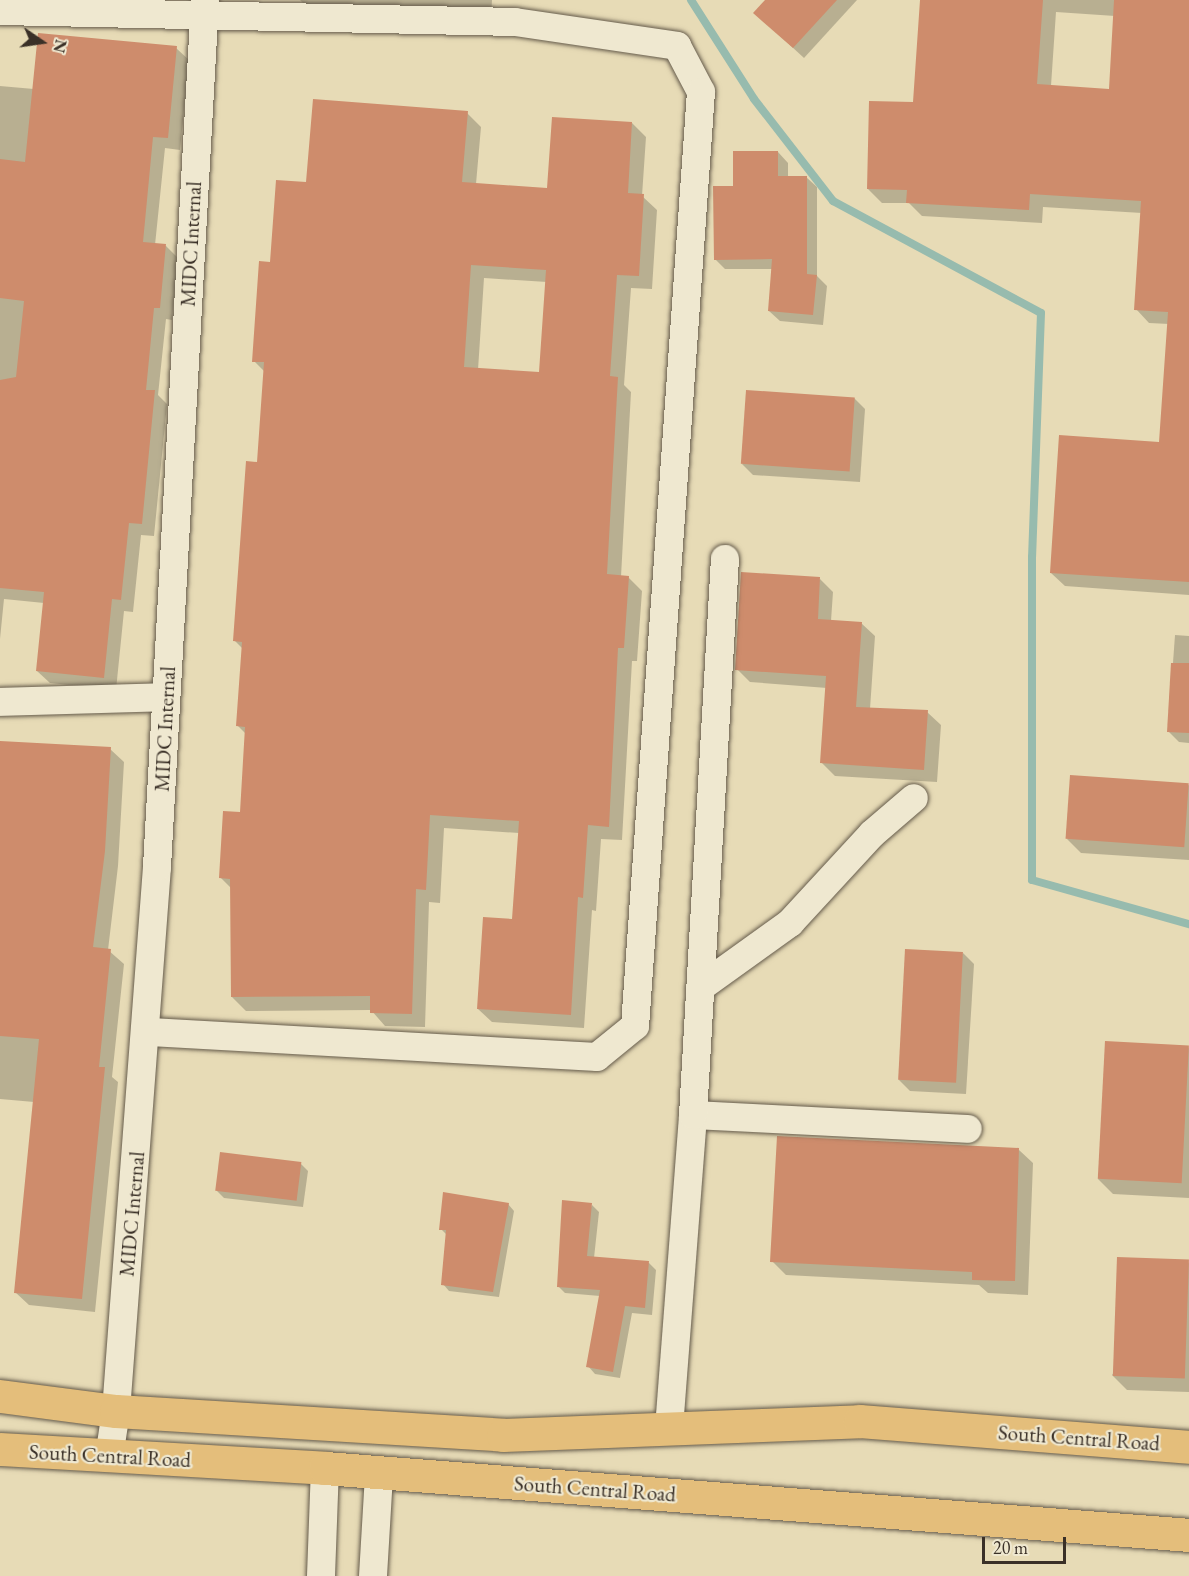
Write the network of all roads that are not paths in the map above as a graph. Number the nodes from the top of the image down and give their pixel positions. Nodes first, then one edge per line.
1 (204, 8) edge
2 (0, 11) edge
3 (725, 559) dead end
4 (166, 697) junction
5 (0, 702) edge
6 (914, 798) dead end
7 (701, 987) junction
8 (146, 1032) junction
9 (693, 1115) junction
10 (968, 1129) dead end
11 (0, 1396) edge
12 (116, 1411) junction
13 (669, 1428) junction
14 (1189, 1447) edge
15 (0, 1449) edge
16 (109, 1457) junction
17 (325, 1468) junction
18 (379, 1474) junction
19 (1189, 1534) edge
20 (321, 1576) edge
21 (373, 1576) edge

1 - 2 street
1 - 4 street, MIDC Internal
1 - 8 street
3 - 7 street
4 - 5 street
4 - 8 street, MIDC Internal
6 - 7 street
7 - 9 street
8 - 12 street, MIDC Internal
9 - 10 street
9 - 13 street
11 - 12 main road, South Central Road
12 - 13 main road, South Central Road
12 - 16 street, MIDC Internal
13 - 14 main road, South Central Road
15 - 16 main road, South Central Road
16 - 17 main road, South Central Road
17 - 18 main road, South Central Road
17 - 20 street
18 - 19 main road, South Central Road
18 - 21 street

